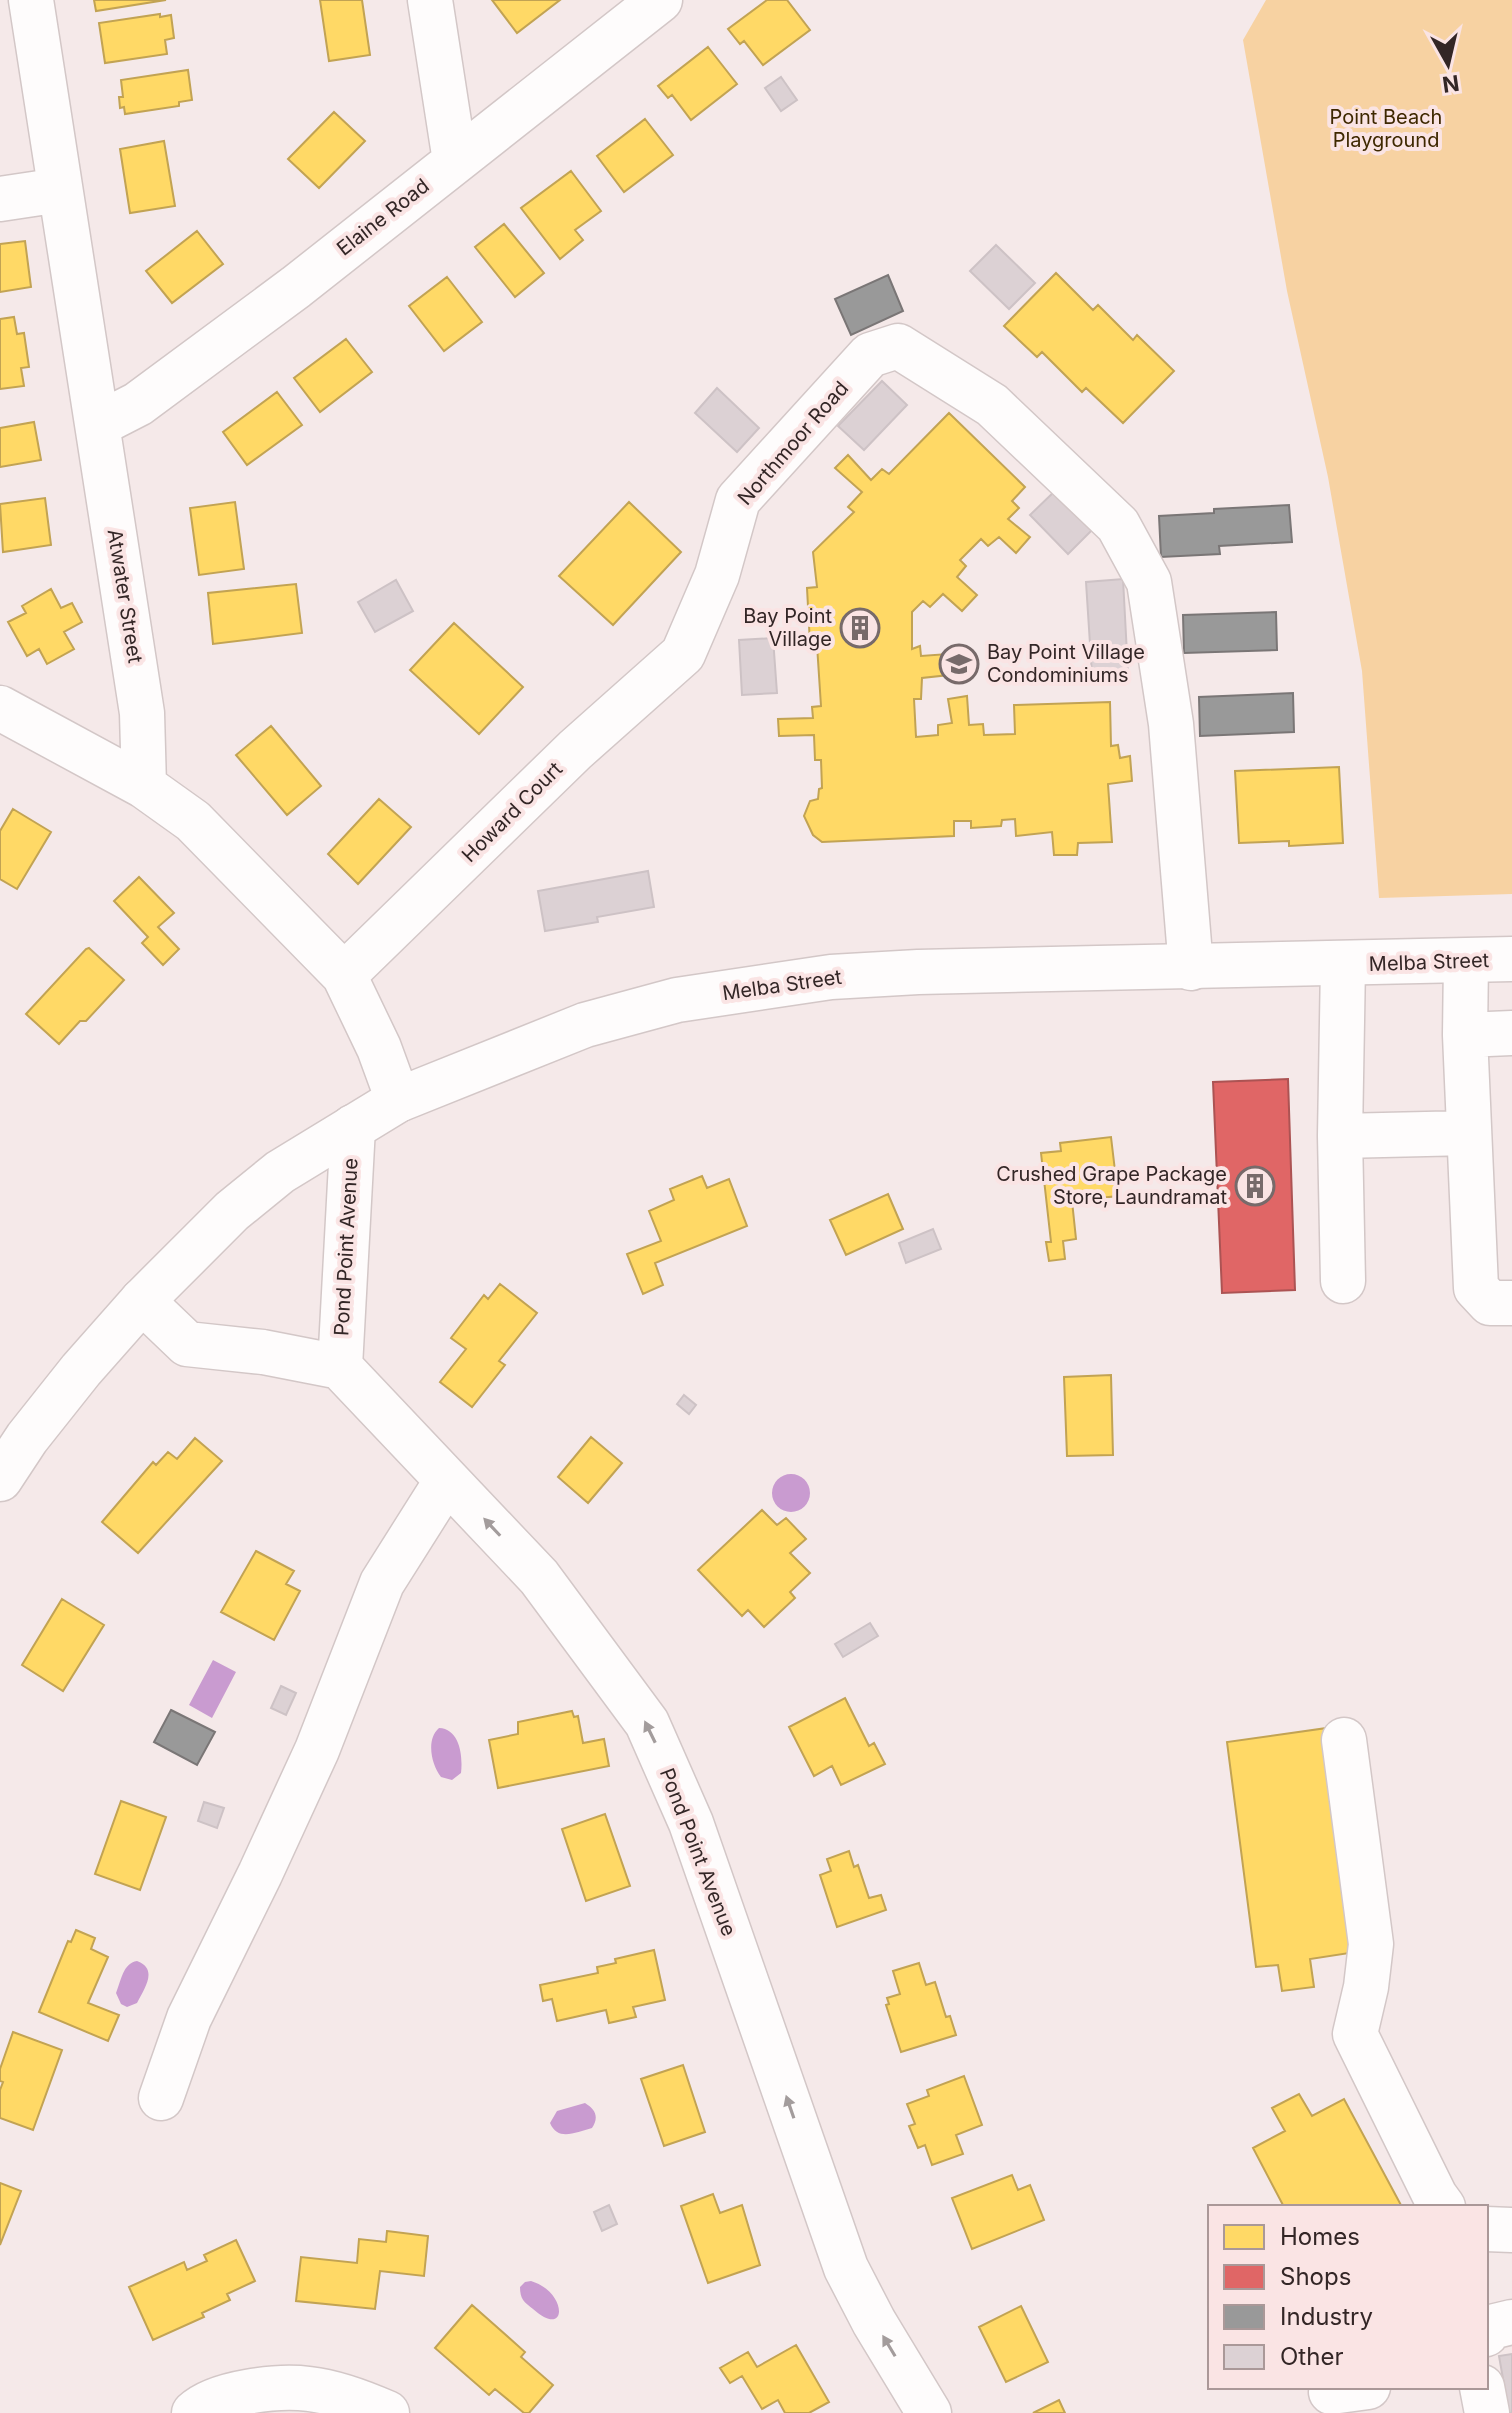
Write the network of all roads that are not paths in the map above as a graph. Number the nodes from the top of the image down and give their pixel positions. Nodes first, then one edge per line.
1 (31, 0) edge
2 (430, 0) edge
3 (660, 0) edge
4 (455, 161) junction
5 (60, 190) junction
6 (0, 199) edge
7 (99, 424) junction
8 (683, 654) joint
9 (0, 708) edge
10 (144, 786) junction
11 (1512, 959) edge
12 (1466, 961) junction
13 (1343, 964) junction
14 (1191, 968) junction
15 (344, 975) junction
16 (1512, 1033) edge
17 (1465, 1035) junction
18 (398, 1100) junction
19 (353, 1127) junction
20 (1469, 1133) junction
21 (1340, 1136) junction
22 (1343, 1281) dead end
23 (142, 1301) junction
24 (1512, 1303) edge
25 (340, 1367) junction
26 (0, 1479) edge
27 (447, 1480) junction
28 (1344, 1740) dead end
29 (161, 2098) dead end
30 (1442, 2205) edge
31 (1488, 2229) edge
32 (1512, 2230) edge
33 (1512, 2322) edge
34 (1488, 2328) edge
35 (1482, 2389) edge
36 (194, 2413) edge
37 (387, 2413) edge
38 (929, 2413) edge
39 (1487, 2413) edge

1 - 5 street, Atwater Street
2 - 4 street
3 - 4 street, Elaine Road
4 - 7 street, Elaine Road
5 - 6 street
5 - 7 street, Atwater Street
7 - 10 street, Atwater Street
8 - 14 street, Northmoor Road
8 - 15 street, Howard Court
9 - 10 street
10 - 15 street
11 - 12 street, Melba Street
12 - 13 street, Melba Street
12 - 17 street
13 - 14 street, Melba Street
13 - 21 street
14 - 18 street, Melba Street
15 - 18 street
16 - 17 street
17 - 20 street
18 - 19 street, Melba Street
19 - 23 street, Melba Street
19 - 25 street, Pond Point Avenue
20 - 21 street
20 - 24 street
21 - 22 street
23 - 25 street, Pond Point Avenue
23 - 26 street, Melba Street
25 - 27 street, Pond Point Avenue
27 - 29 street
38 -> 27 street, Pond Point Avenue
28 - 30 street
31 - 32 street
33 - 34 street
35 - 39 street
36 - 37 street

